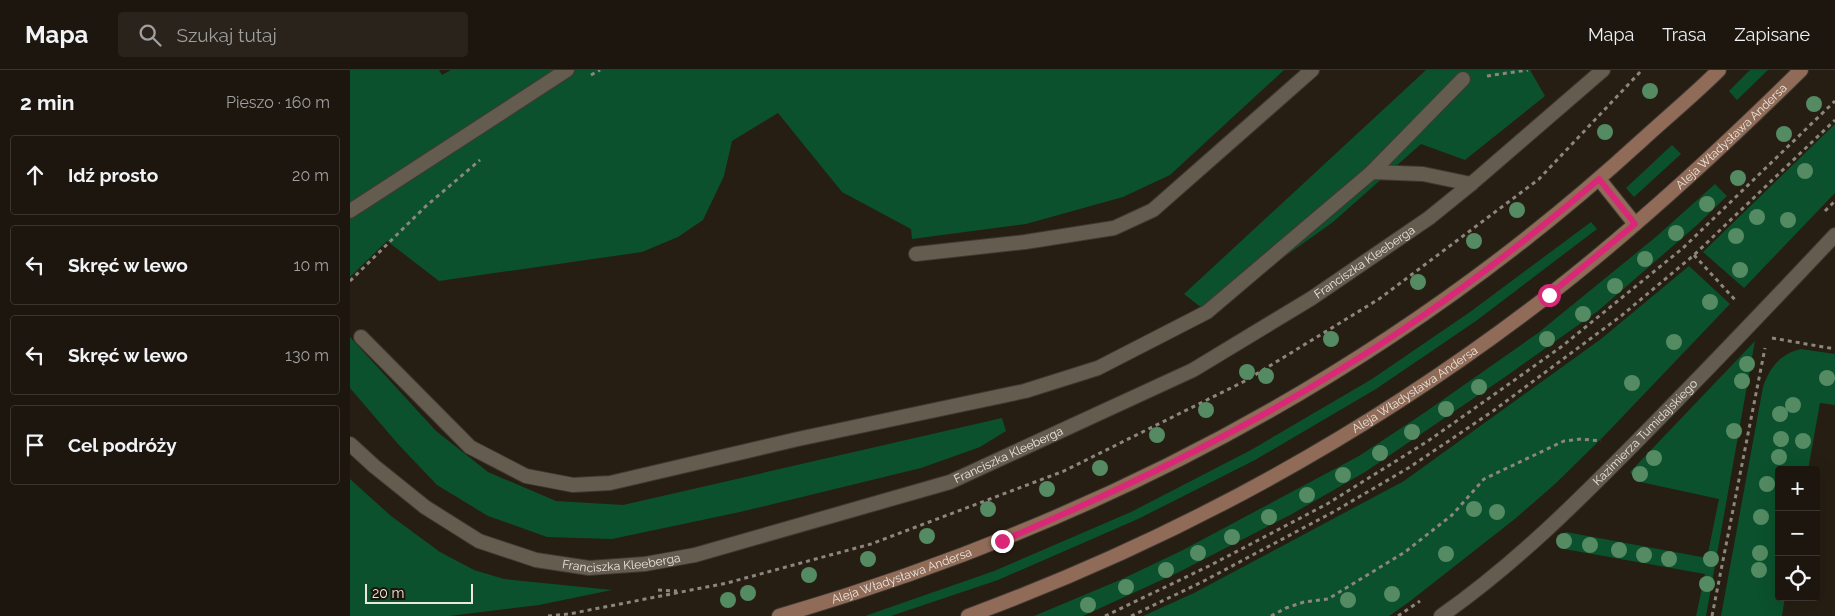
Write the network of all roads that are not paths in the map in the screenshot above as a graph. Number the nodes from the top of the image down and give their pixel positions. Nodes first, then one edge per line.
1 (568, 70) edge
2 (1312, 70) edge
3 (1602, 70) edge
4 (1719, 70) edge
5 (1801, 70) edge
6 (1463, 79) dead end
7 (1372, 172) junction
8 (1599, 179) junction
9 (1471, 184) junction
10 (350, 211) edge
11 (1635, 224) junction
12 (1835, 235) edge
13 (916, 254) dead end
14 (361, 338) dead end
15 (350, 444) edge
16 (779, 616) edge
17 (968, 616) edge
18 (1441, 616) edge

1 - 10 street
2 - 13 street
3 - 9 street, Franciszka Kleeberga
4 - 8 main road, Aleja Władysława Andersa
5 - 11 main road, Aleja Władysława Andersa
6 - 7 street
7 - 9 street
7 - 14 street
8 - 11 main road
8 - 16 main road, Aleja Władysława Andersa
9 - 15 street, Franciszka Kleeberga
11 - 17 main road, Aleja Władysława Andersa
12 - 18 street, Kazimierza Tumidajskiego

